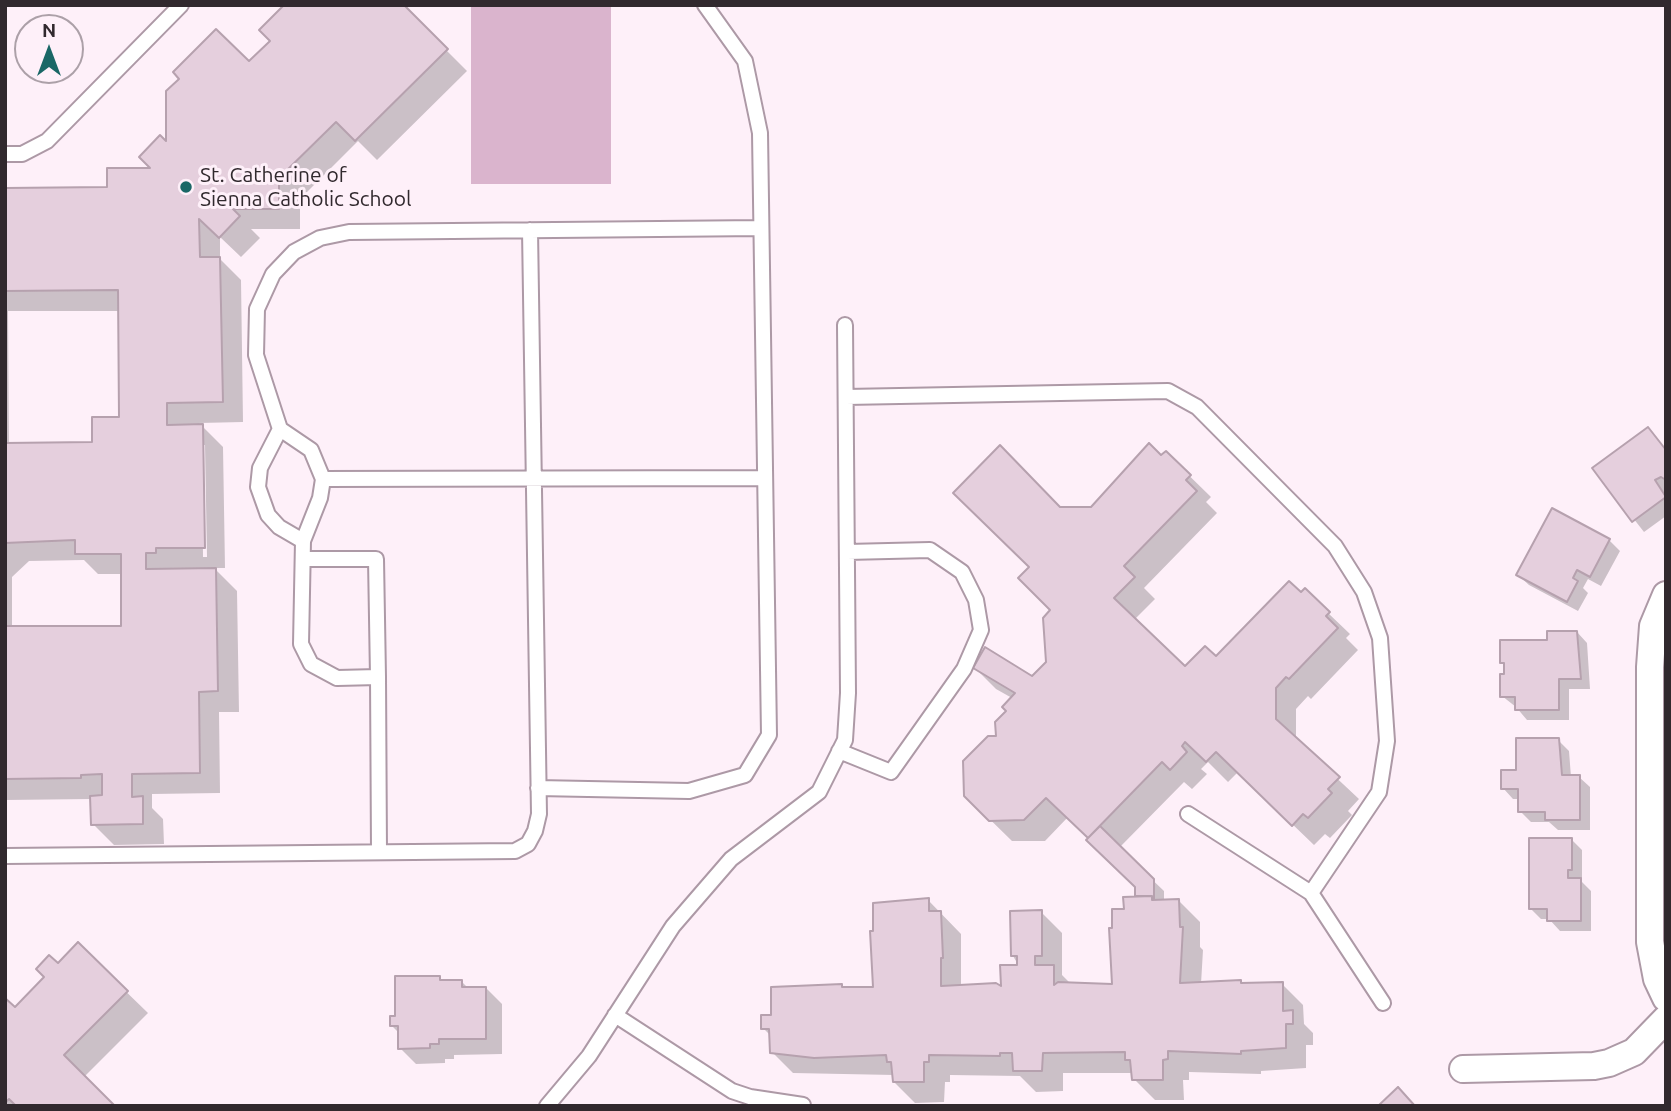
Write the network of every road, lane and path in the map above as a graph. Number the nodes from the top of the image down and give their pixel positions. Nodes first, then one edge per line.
1 (181, 5) edge
2 (705, 5) edge
3 (5, 155) edge
4 (761, 228) junction
5 (530, 230) junction
6 (845, 325) dead end
7 (846, 397) junction
8 (280, 429) junction
9 (763, 478) junction
10 (323, 479) junction
11 (533, 479) junction
12 (303, 541) junction
13 (847, 552) junction
14 (304, 559) junction
15 (1666, 595) edge
16 (378, 677) junction
17 (839, 751) junction
18 (538, 788) junction
19 (1188, 814) dead end
20 (379, 852) junction
21 (5, 856) edge
22 (1311, 893) junction
23 (1666, 998) edge
24 (1383, 1003) dead end
25 (615, 1015) junction
26 (1666, 1019) edge
27 (1463, 1069) dead end
28 (803, 1105) edge
29 (547, 1106) edge

1 - 3 lane
2 - 4 lane
4 - 5 lane
4 - 9 lane
5 - 8 lane
5 - 11 lane
6 - 7 lane
7 - 13 lane
7 - 22 lane
8 - 10 lane
8 - 12 lane
9 - 11 lane
9 - 18 lane
10 - 11 lane
10 - 12 lane
11 - 18 lane
12 - 14 lane
13 - 17 lane
13 - 17 lane
14 - 16 lane
14 - 16 lane
15 - 23 street
16 - 20 lane
17 - 25 lane
18 - 20 lane
19 - 22 lane
20 - 21 lane
22 - 24 lane
25 - 28 lane
25 - 29 lane
26 - 27 street

